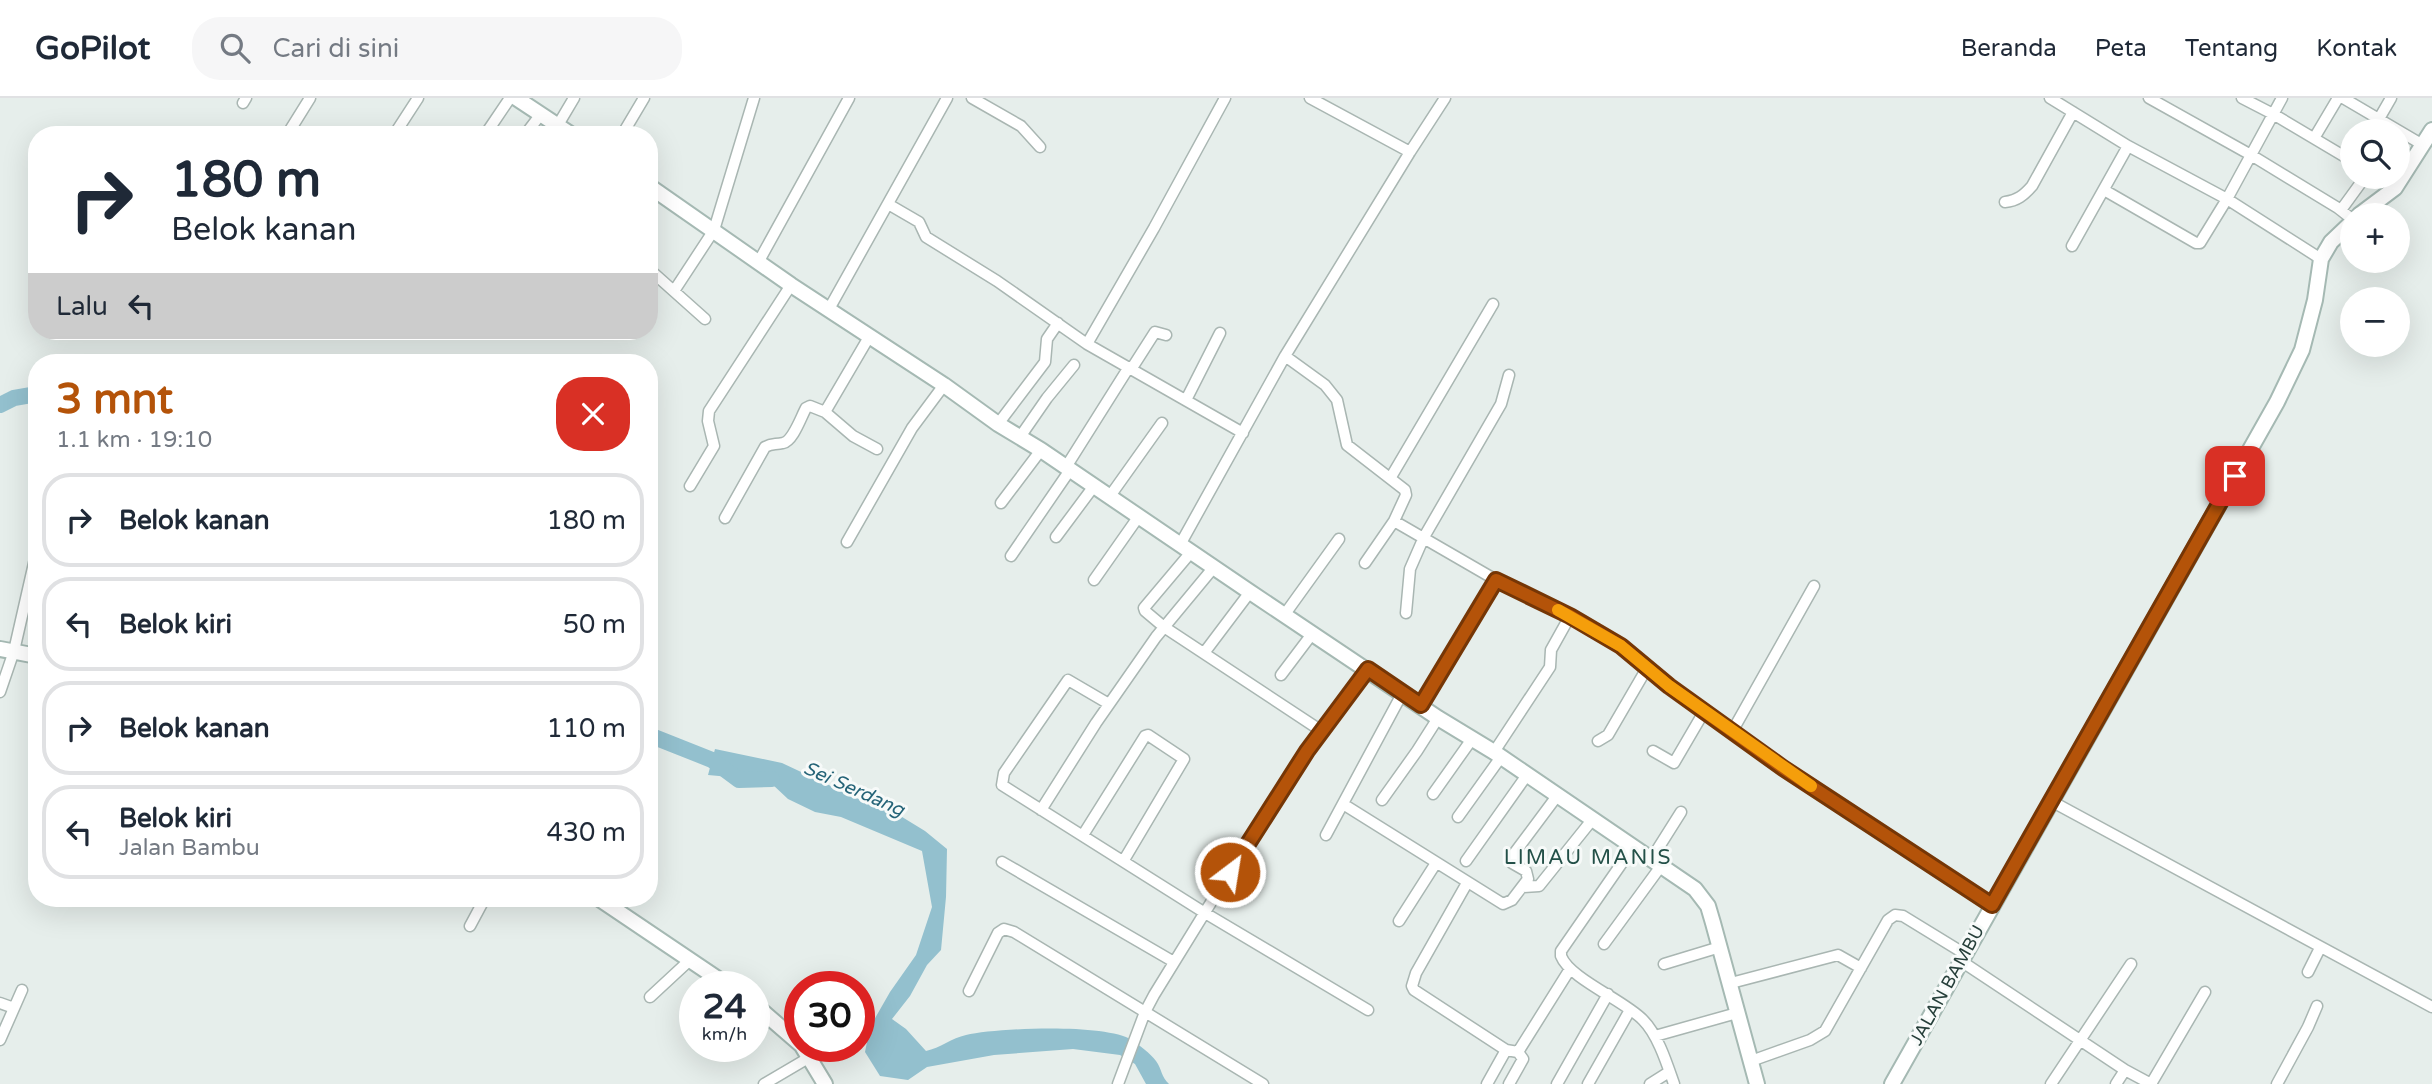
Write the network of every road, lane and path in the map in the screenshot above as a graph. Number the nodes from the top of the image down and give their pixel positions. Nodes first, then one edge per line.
1 (310, 98) edge
2 (418, 98) edge
3 (574, 98) edge
4 (644, 98) edge
5 (754, 98) edge
6 (849, 98) edge
7 (947, 98) edge
8 (972, 98) edge
9 (1225, 98) edge
10 (1310, 98) edge
11 (1445, 98) edge
12 (2050, 98) edge
13 (2149, 98) edge
14 (2242, 98) edge
15 (2282, 98) edge
16 (2341, 98) edge
17 (2391, 98) edge
18 (518, 99) edge
19 (2070, 106) edge
20 (541, 114) junction
21 (2273, 114) junction
22 (2379, 119) joint
23 (293, 126) edge
24 (400, 126) edge
25 (493, 126) edge
26 (532, 126) edge
27 (558, 126) edge
28 (567, 126) edge
29 (627, 126) edge
30 (2432, 131) edge
31 (2316, 135) dead end
32 (2410, 137) edge
33 (2423, 145) junction
34 (2128, 146) junction
35 (1040, 147) dead end
36 (1410, 152) junction
37 (2340, 154) edge
38 (2250, 155) junction
39 (2410, 165) edge
40 (2394, 189) edge
41 (2104, 190) junction
42 (658, 191) edge
43 (2227, 199) junction
44 (2005, 202) dead end
45 (2375, 203) edge
46 (888, 204) junction
47 (2340, 209) edge
48 (715, 230) junction
49 (2340, 233) edge
50 (2072, 246) dead end
51 (2321, 259) junction
52 (759, 261) junction
53 (658, 277) edge
54 (791, 285) junction
55 (674, 291) junction
56 (1493, 304) dead end
57 (829, 310) junction
58 (705, 319) dead end
59 (1058, 324) junction
60 (1220, 333) dead end
61 (1167, 335) dead end
62 (869, 337) junction
63 (1087, 344) junction
64 (1285, 356) junction
65 (1074, 365) dead end
66 (1131, 368) junction
67 (1508, 375) dead end
68 (944, 385) junction
69 (1186, 400) junction
70 (825, 412) junction
71 (1162, 423) dead end
72 (998, 424) junction
73 (1243, 433) junction
74 (1020, 437) junction
75 (877, 449) dead end
76 (1041, 450) junction
77 (1068, 469) junction
78 (1391, 477) junction
79 (690, 486) dead end
80 (1094, 486) junction
81 (1110, 496) junction
82 (1001, 503) dead end
83 (1139, 516) junction
84 (725, 518) dead end
85 (1394, 521) junction
86 (1056, 537) dead end
87 (1424, 537) junction
88 (1339, 539) dead end
89 (847, 542) dead end
90 (1186, 547) junction
91 (1011, 556) dead end
92 (1365, 563) dead end
93 (1214, 567) junction
94 (28, 580) edge
95 (1094, 580) dead end
96 (1496, 580) junction
97 (1814, 586) dead end
98 (1250, 592) junction
99 (1406, 613) dead end
100 (1285, 614) junction
101 (1570, 616) junction
102 (1164, 627) junction
103 (1312, 634) junction
104 (7, 650) edge
105 (1204, 653) junction
106 (28, 654) edge
107 (1647, 668) junction
108 (1368, 669) junction
109 (1281, 675) dead end
110 (0, 692) edge
111 (1403, 692) junction
112 (1109, 704) junction
113 (1421, 705) junction
114 (1705, 710) junction
115 (1438, 718) junction
116 (1321, 730) junction
117 (1733, 730) junction
118 (1472, 739) junction
119 (1598, 741) dead end
120 (1653, 751) dead end
121 (1498, 755) junction
122 (1527, 775) junction
123 (1433, 794) dead end
124 (1557, 796) junction
125 (1382, 800) dead end
126 (2051, 800) junction
127 (1343, 804) junction
128 (1041, 810) junction
129 (1681, 812) dead end
130 (1458, 817) dead end
131 (1592, 820) junction
132 (1083, 835) junction
133 (1326, 835) dead end
134 (1633, 847) junction
135 (1124, 860) junction
136 (1466, 861) dead end
137 (1002, 862) dead end
138 (1656, 862) junction
139 (1436, 863) junction
140 (1467, 883) junction
141 (1522, 887) junction
142 (1992, 905) junction
143 (480, 907) edge
144 (612, 907) edge
145 (1205, 913) junction
146 (1399, 921) dead end
147 (470, 926) dead end
148 (1604, 944) dead end
149 (1720, 947) junction
150 (2320, 948) junction
151 (1963, 957) junction
152 (691, 959) junction
153 (1174, 962) junction
154 (1664, 964) dead end
155 (2131, 964) dead end
156 (1861, 968) junction
157 (1570, 969) junction
158 (708, 971) edge
159 (2308, 972) dead end
160 (1731, 983) junction
161 (22, 990) dead end
162 (968, 992) dead end
163 (2204, 992) dead end
164 (1608, 994) junction
165 (650, 998) dead end
166 (0, 1003) edge
167 (2317, 1006) dead end
168 (2432, 1007) edge
169 (14, 1009) junction
170 (1368, 1010) dead end
171 (1630, 1010) junction
172 (1737, 1013) junction
173 (1143, 1017) junction
174 (770, 1018) edge
175 (784, 1031) edge
176 (1654, 1036) junction
177 (2080, 1039) junction
178 (0, 1040) edge
179 (1506, 1050) junction
180 (1518, 1052) junction
181 (1751, 1061) junction
182 (789, 1062) edge
183 (812, 1062) edge
184 (2125, 1070) junction
185 (1670, 1072) junction
186 (1119, 1082) edge
187 (764, 1084) edge
188 (825, 1084) edge
189 (1263, 1084) edge
190 (1488, 1084) edge
191 (1509, 1084) edge
192 (1557, 1084) edge
193 (1588, 1084) edge
194 (1650, 1084) edge
195 (1674, 1084) edge
196 (1757, 1084) edge
197 (1892, 1084) edge
198 (2050, 1084) edge
199 (2116, 1084) edge
200 (2151, 1084) edge
201 (2277, 1084) edge

1 - 23 street
2 - 24 street
3 - 28 street
4 - 29 street
5 - 48 street
6 - 52 street
7 - 46 street
8 - 35 street
9 - 63 street
10 - 36 street
11 - 36 street
12 - 19 street
13 - 38 street
14 - 21 street
15 - 21 street
16 - 22 street
16 - 31 street
17 - 22 street
18 - 20 main road
18 - 25 street
19 - 34 street
19 - 44 street
20 - 26 street
20 - 27 main road
21 - 37 street
21 - 38 street
30 - 33 main road
32 - 33 street
33 - 39 main road
34 - 41 street
34 - 43 street
36 - 64 street
38 - 43 street
38 - 47 street
40 - 45 main road
41 - 43 street
41 - 50 street
42 - 48 main road
43 - 51 street
46 - 57 street
46 - 59 street
48 - 52 main road
48 - 55 street
49 - 51 main road, JALAN BAMBU
51 - 126 main road, JALAN BAMBU
52 - 54 main road
53 - 55 street
54 - 57 main road
54 - 79 street
55 - 58 street
56 - 78 street
57 - 62 main road
59 - 63 street
59 - 72 street
60 - 69 street
61 - 66 street
62 - 68 main road
62 - 70 street
63 - 66 street
64 - 73 street
64 - 78 street
65 - 74 street
66 - 69 street
66 - 77 street
67 - 87 street
68 - 72 main road
68 - 89 street
69 - 73 street
70 - 75 street
70 - 84 street
71 - 81 street
72 - 74 main road
73 - 90 street
74 - 76 main road
76 - 77 main road
76 - 82 street
77 - 80 main road
77 - 91 street
78 - 85 street
80 - 81 main road
80 - 86 street
81 - 83 main road
83 - 90 main road
83 - 95 street
85 - 87 street
85 - 92 street
87 - 96 street
87 - 99 street
88 - 100 street
90 - 93 main road
90 - 102 street
93 - 98 main road
93 - 102 street
94 - 104 street
96 - 101 street
96 - 113 street
97 - 117 street
98 - 100 main road
98 - 105 street
100 - 103 main road
101 - 107 street
101 - 121 street
102 - 105 street
102 - 112 street
103 - 108 main road
103 - 109 street
104 - 106 main road
104 - 110 street
105 - 116 street
107 - 114 street
107 - 119 street
108 - 111 main road
108 - 116 street
111 - 113 main road
111 - 127 street
112 - 128 street
112 - 128 street
113 - 115 main road
114 - 117 street
114 - 120 street
115 - 118 main road
115 - 125 street
116 - 145 street
117 - 142 street
118 - 121 main road
118 - 123 street
121 - 122 main road
121 - 130 street
122 - 124 main road
122 - 136 street
124 - 131 main road
124 - 141 street
126 - 142 main road, JALAN BAMBU
126 - 150 street
127 - 133 street
127 - 139 street
128 - 132 street
129 - 138 street
131 - 134 main road
131 - 141 street
132 - 135 street
132 - 135 street
134 - 138 main road
134 - 157 street
135 - 145 street
137 - 153 street
138 - 148 street
138 - 149 main road
139 - 140 street
139 - 146 street
140 - 141 street
140 - 179 street
142 - 151 main road, JALAN BAMBU
143 - 147 street
144 - 152 main road
145 - 153 street
145 - 170 street
149 - 154 street
149 - 160 main road
150 - 159 street
150 - 168 street
151 - 156 street
151 - 177 street
151 - 197 main road, JALAN BAMBU
152 - 158 main road
152 - 165 street
153 - 173 street
155 - 177 street
156 - 160 street
156 - 181 street
157 - 164 street
157 - 180 street
160 - 172 main road
161 - 169 street
162 - 173 street
163 - 200 street
164 - 171 street
164 - 192 street
166 - 169 street
167 - 201 street
169 - 178 street
171 - 176 street
171 - 193 street
172 - 176 street
172 - 181 main road
173 - 186 street
173 - 189 street
174 - 175 main road
176 - 185 street
177 - 184 street
177 - 198 street
179 - 180 street
179 - 190 street
180 - 191 street
181 - 196 main road
182 - 187 street
183 - 188 main road
184 - 199 street
184 - 200 street
185 - 194 street
185 - 195 street

